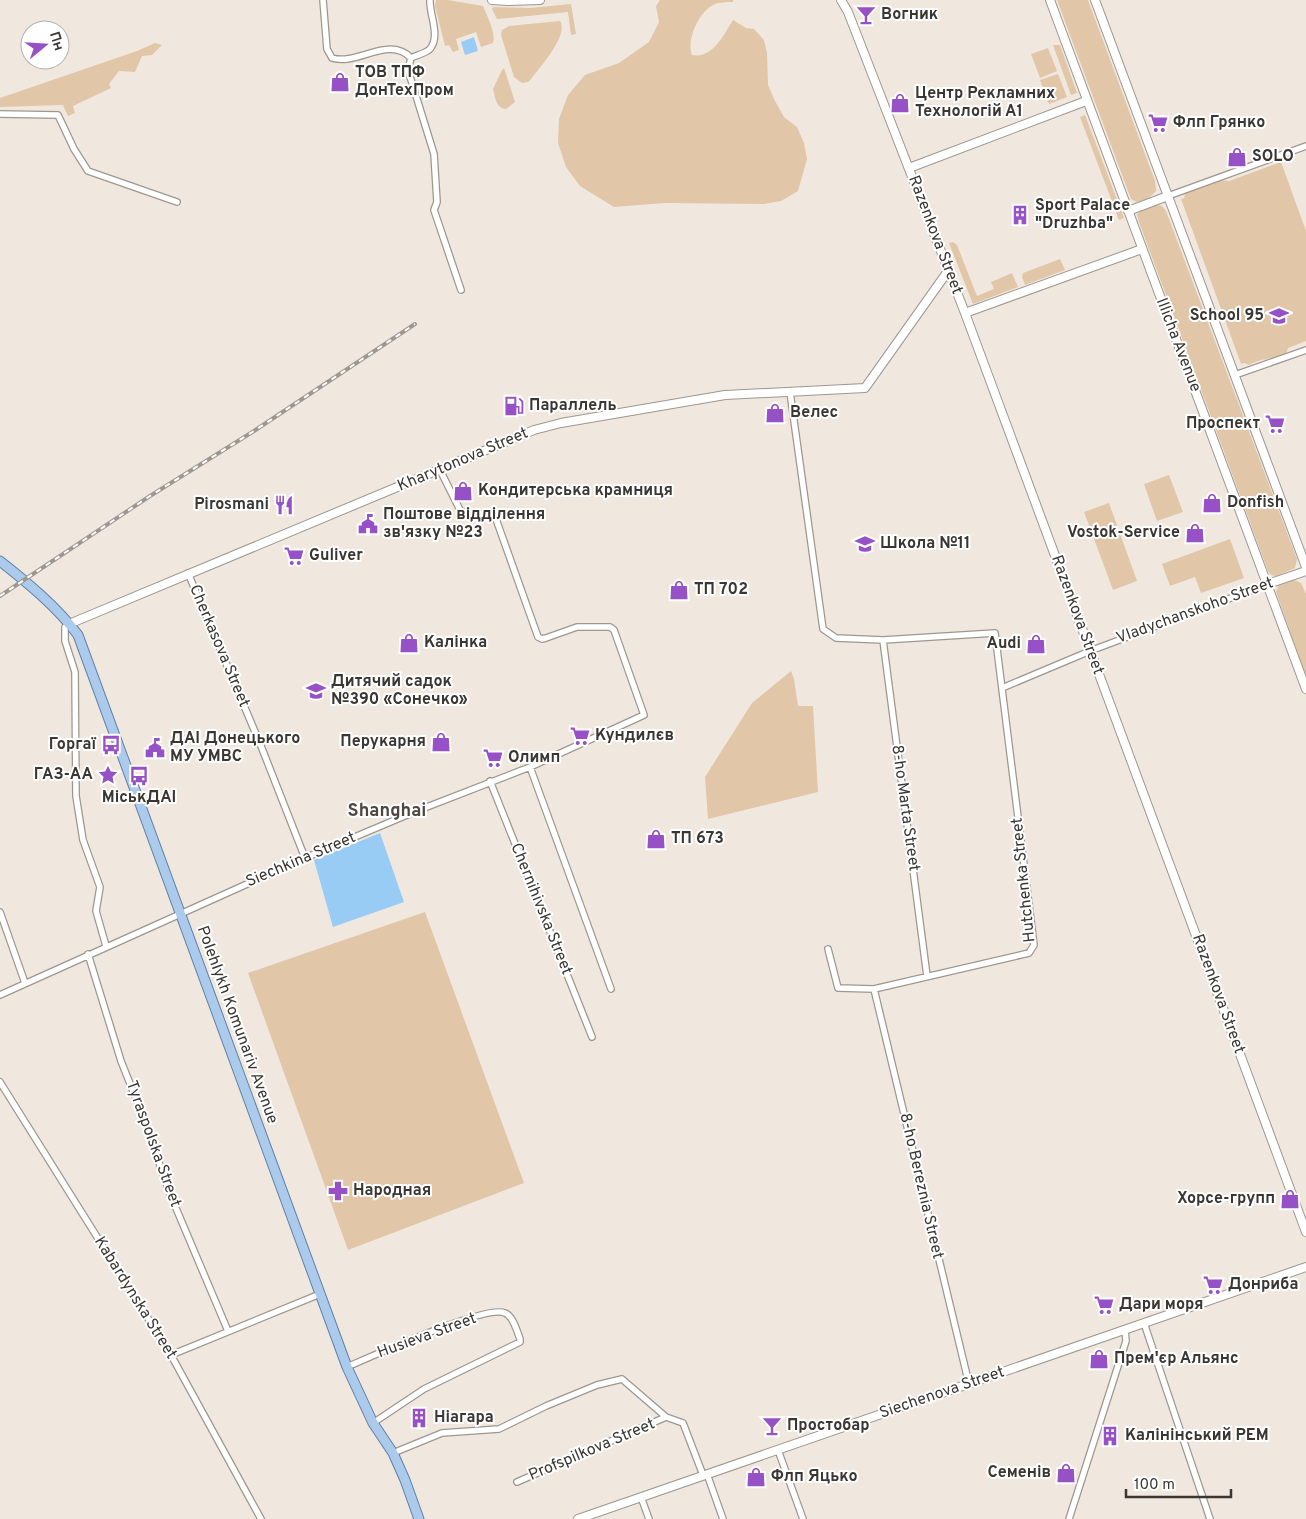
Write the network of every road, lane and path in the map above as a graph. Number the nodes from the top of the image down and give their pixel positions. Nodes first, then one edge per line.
1 (322, 0) edge
2 (430, 0) edge
3 (492, 0) edge
4 (540, 0) edge
5 (841, 0) edge
6 (1050, 0) edge
7 (1095, 0) edge
8 (411, 58) junction
9 (1086, 101) junction
10 (0, 114) edge
11 (1306, 146) edge
12 (909, 168) junction
13 (1168, 196) junction
14 (177, 202) dead end
15 (1128, 211) junction
16 (1142, 249) junction
17 (948, 271) junction
18 (460, 290) dead end
19 (965, 313) junction
20 (1306, 350) edge
21 (1235, 375) junction
22 (790, 392) junction
23 (440, 470) junction
24 (0, 561) edge
25 (1306, 567) edge
26 (1306, 571) edge
27 (188, 573) junction
28 (1268, 584) junction
29 (69, 624) junction
30 (883, 640) junction
31 (1090, 650) junction
32 (1002, 688) junction
33 (1306, 690) edge
34 (530, 767) junction
35 (490, 781) junction
36 (304, 858) junction
37 (0, 912) edge
38 (180, 913) junction
39 (106, 946) junction
40 (828, 949) dead end
41 (88, 954) junction
42 (927, 976) junction
43 (25, 983) junction
44 (874, 988) junction
45 (611, 989) dead end
46 (0, 995) edge
47 (592, 1037) dead end
48 (0, 1082) edge
49 (1306, 1232) edge
50 (1306, 1267) edge
51 (320, 1294) junction
52 (1144, 1323) junction
53 (1125, 1329) junction
54 (228, 1331) junction
55 (170, 1355) junction
56 (347, 1367) junction
57 (969, 1384) junction
58 (666, 1417) junction
59 (373, 1423) junction
60 (778, 1450) junction
61 (394, 1453) junction
62 (705, 1475) junction
63 (517, 1482) dead end
64 (641, 1497) junction
65 (261, 1519) edge
66 (419, 1519) edge
67 (579, 1519) edge
68 (649, 1519) edge
69 (723, 1519) edge
70 (803, 1519) edge
71 (1069, 1519) edge
72 (1210, 1519) edge

1 - 8 street
2 - 8 street
3 - 4 street
5 - 12 street, Razenkova Street
6 - 9 street, Illicha Avenue
7 - 13 street
8 - 18 street
9 - 12 street
9 - 15 street, Illicha Avenue
10 - 14 street
11 - 13 street
12 - 17 street, Razenkova Street
13 - 15 street
13 - 21 street
15 - 16 street, Illicha Avenue
16 - 19 street
16 - 28 street, Illicha Avenue
17 - 19 street, Razenkova Street
17 - 22 street, Kharytonova Street
19 - 31 street, Razenkova Street
20 - 21 street
21 - 25 street
22 - 23 street, Kharytonova Street
22 - 30 street
23 - 27 street, Kharytonova Street
23 - 34 street, Siechkina Street
24 - 29 main road, Polehlykh Komunariv Avenue
26 - 28 street, Vladychanskoho Street
27 - 29 street, Kharytonova Street
27 - 36 street, Cherkasova Street
28 - 31 street, Vladychanskoho Street
28 - 33 street, Illicha Avenue
29 - 38 main road, Polehlykh Komunariv Avenue
29 - 39 street
30 - 32 street, Hutchenka Street
30 - 42 street, 8-ho Marta Street
31 - 32 street, Vladychanskoho Street
31 - 49 street, Razenkova Street
32 - 42 street, Hutchenka Street
34 - 35 street, Siechkina Street
34 - 45 street
35 - 36 street, Siechkina Street
35 - 47 street, Chernihivska Street
36 - 38 street, Siechkina Street
37 - 43 street
38 - 39 street, Siechkina Street
38 - 51 main road, Polehlykh Komunariv Avenue
39 - 41 street, Siechkina Street
40 - 44 street, Hutchenka Street
41 - 43 street, Siechkina Street
41 - 54 street, Tyraspolska Street
42 - 44 street, Hutchenka Street
43 - 46 street, Siechkina Street
44 - 57 street, 8-ho Bereznia Street
48 - 55 street, Kabardynska Street
50 - 52 street, Siechenova Street
51 - 54 street
51 - 56 main road, Polehlykh Komunariv Avenue
52 - 53 street, Siechenova Street
52 - 72 street
53 - 57 street, Siechenova Street
53 - 71 street
54 - 55 street
55 - 65 street, Kabardynska Street
56 - 59 main road, Polehlykh Komunariv Avenue
56 - 59 street, Husieva Street
57 - 60 street, Siechenova Street
58 - 61 street
58 - 62 street
58 - 63 street, Profspilkova Street
59 - 61 main road, Polehlykh Komunariv Avenue
60 - 62 street, Siechenova Street
60 - 70 street
61 - 66 main road, Polehlykh Komunariv Avenue
62 - 64 street, Siechenova Street
62 - 69 street
64 - 67 street, Siechenova Street
64 - 68 street

